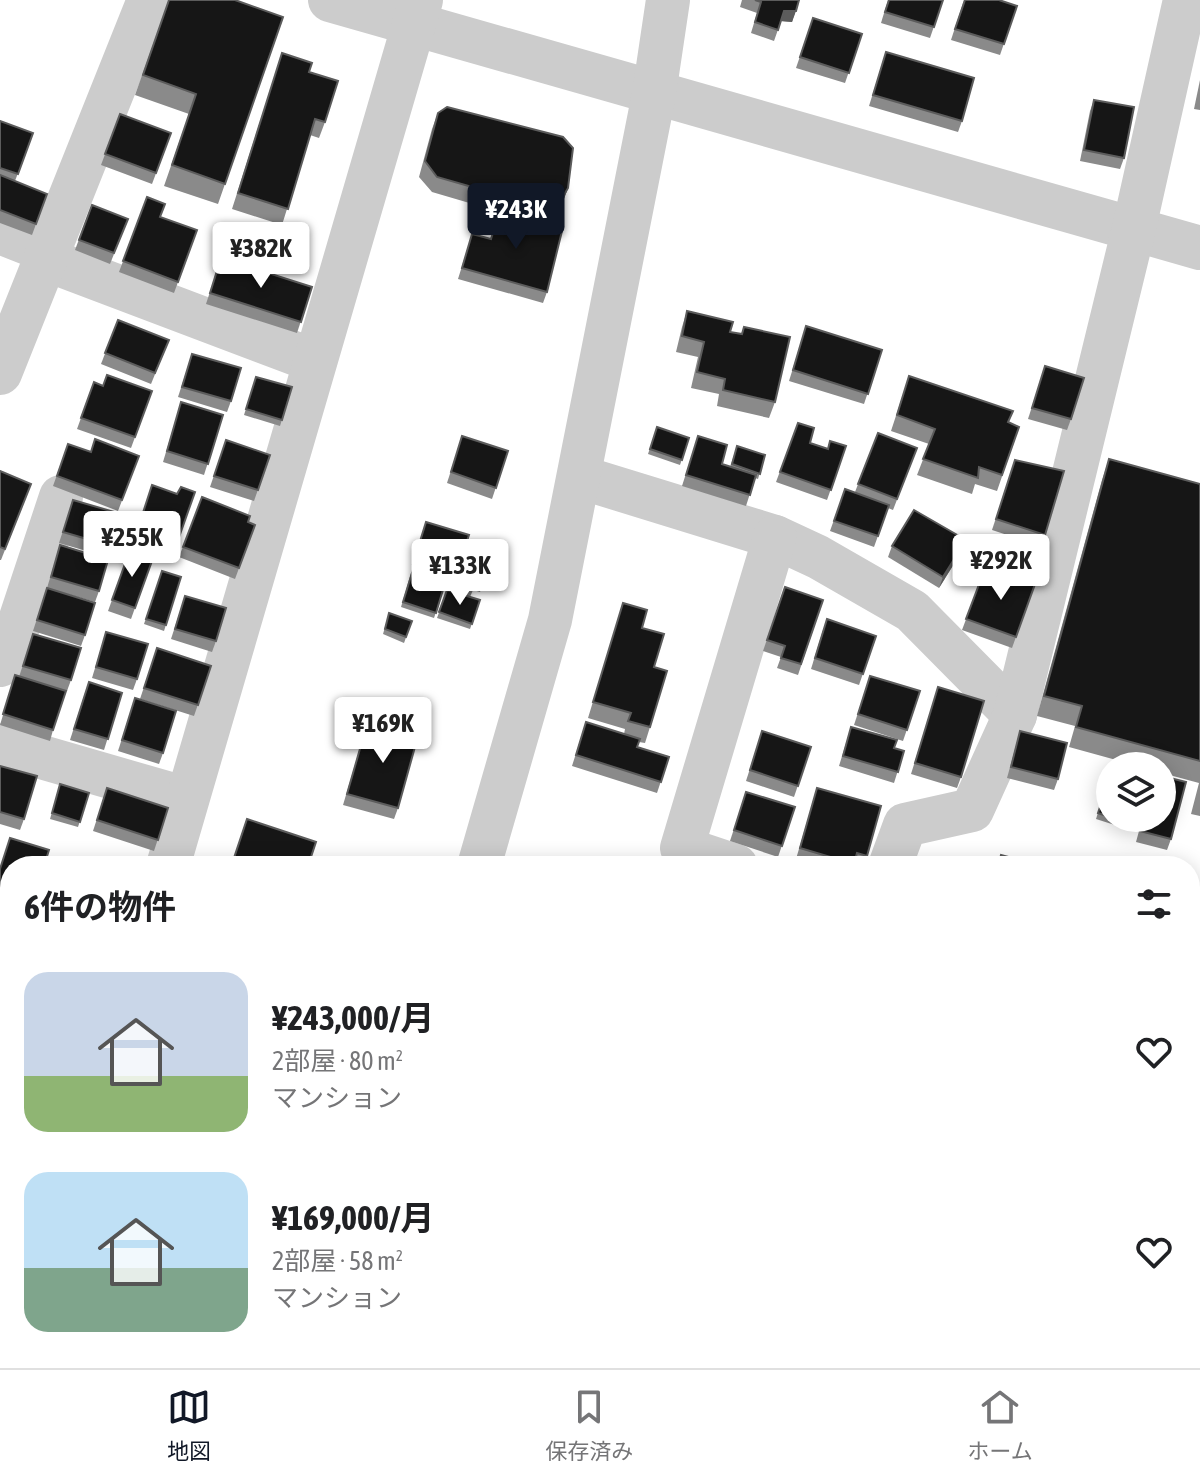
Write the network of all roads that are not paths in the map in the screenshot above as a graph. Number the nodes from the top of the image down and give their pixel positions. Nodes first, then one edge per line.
1 (149, 0) edge
2 (330, 0) edge
3 (668, 0) edge
4 (1185, 0) edge
5 (418, 12) edge
6 (654, 94) junction
7 (1134, 228) junction
8 (0, 232) edge
9 (1200, 248) edge
10 (47, 255) junction
11 (315, 361) junction
12 (0, 373) edge
13 (580, 477) junction
14 (61, 497) edge
15 (775, 537) junction
16 (0, 665) edge
17 (1015, 715) junction
18 (0, 745) edge
19 (187, 799) junction
20 (171, 856) edge
21 (482, 856) edge
22 (706, 856) edge
23 (894, 856) edge

1 - 10 street
2 - 5 street
3 - 6 street
4 - 7 street
5 - 6 street
5 - 11 street
6 - 7 street
6 - 13 street
7 - 9 street
7 - 17 street
8 - 10 street
10 - 11 street
10 - 12 street
11 - 19 street
13 - 15 street
13 - 21 street
14 - 16 street
15 - 17 street
15 - 22 street
17 - 23 street
18 - 19 street
19 - 20 street

